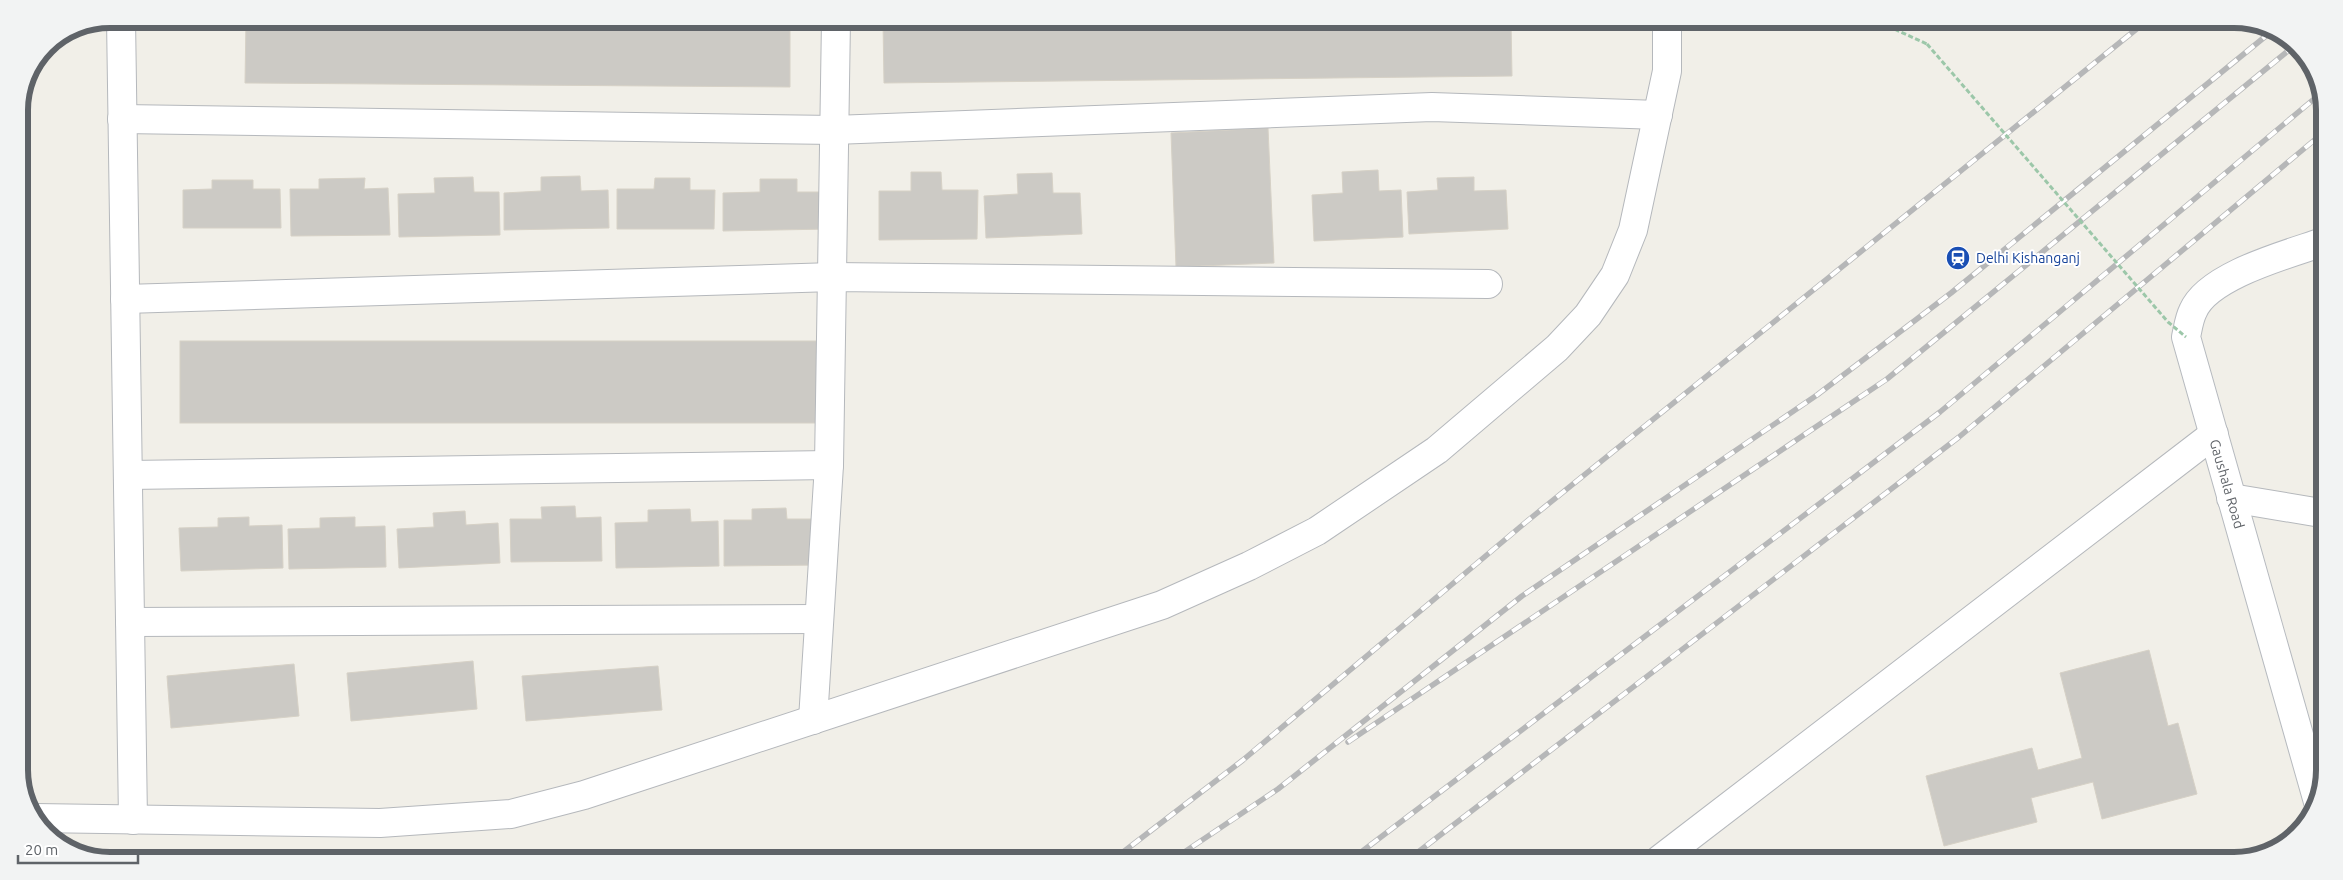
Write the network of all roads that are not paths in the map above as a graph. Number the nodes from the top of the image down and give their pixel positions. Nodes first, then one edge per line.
1 (121, 28) edge
2 (836, 28) edge
3 (1667, 28) edge
4 (1658, 115) junction
5 (122, 119) junction
6 (834, 130) junction
7 (2315, 245) edge
8 (833, 277) junction
9 (1488, 284) dead end
10 (125, 299) junction
11 (2214, 434) junction
12 (829, 465) junction
13 (128, 475) junction
14 (2231, 498) junction
15 (2316, 512) edge
16 (819, 619) junction
17 (130, 622) junction
18 (813, 720) junction
19 (2314, 787) edge
20 (44, 818) edge
21 (133, 820) junction
22 (1669, 852) edge

1 - 5 street
2 - 6 street
3 - 4 street
4 - 6 street
4 - 18 street
5 - 6 street
5 - 10 street
6 - 8 street
7 - 11 street, Gaushala Road
8 - 9 street
8 - 10 street
8 - 12 street
10 - 13 street
11 - 14 street, Gaushala Road
11 - 22 street
12 - 13 street
12 - 16 street
13 - 17 street
14 - 15 street
14 - 19 street, Gaushala Road
16 - 17 street
16 - 18 street
17 - 21 street
18 - 21 street
20 - 21 street

